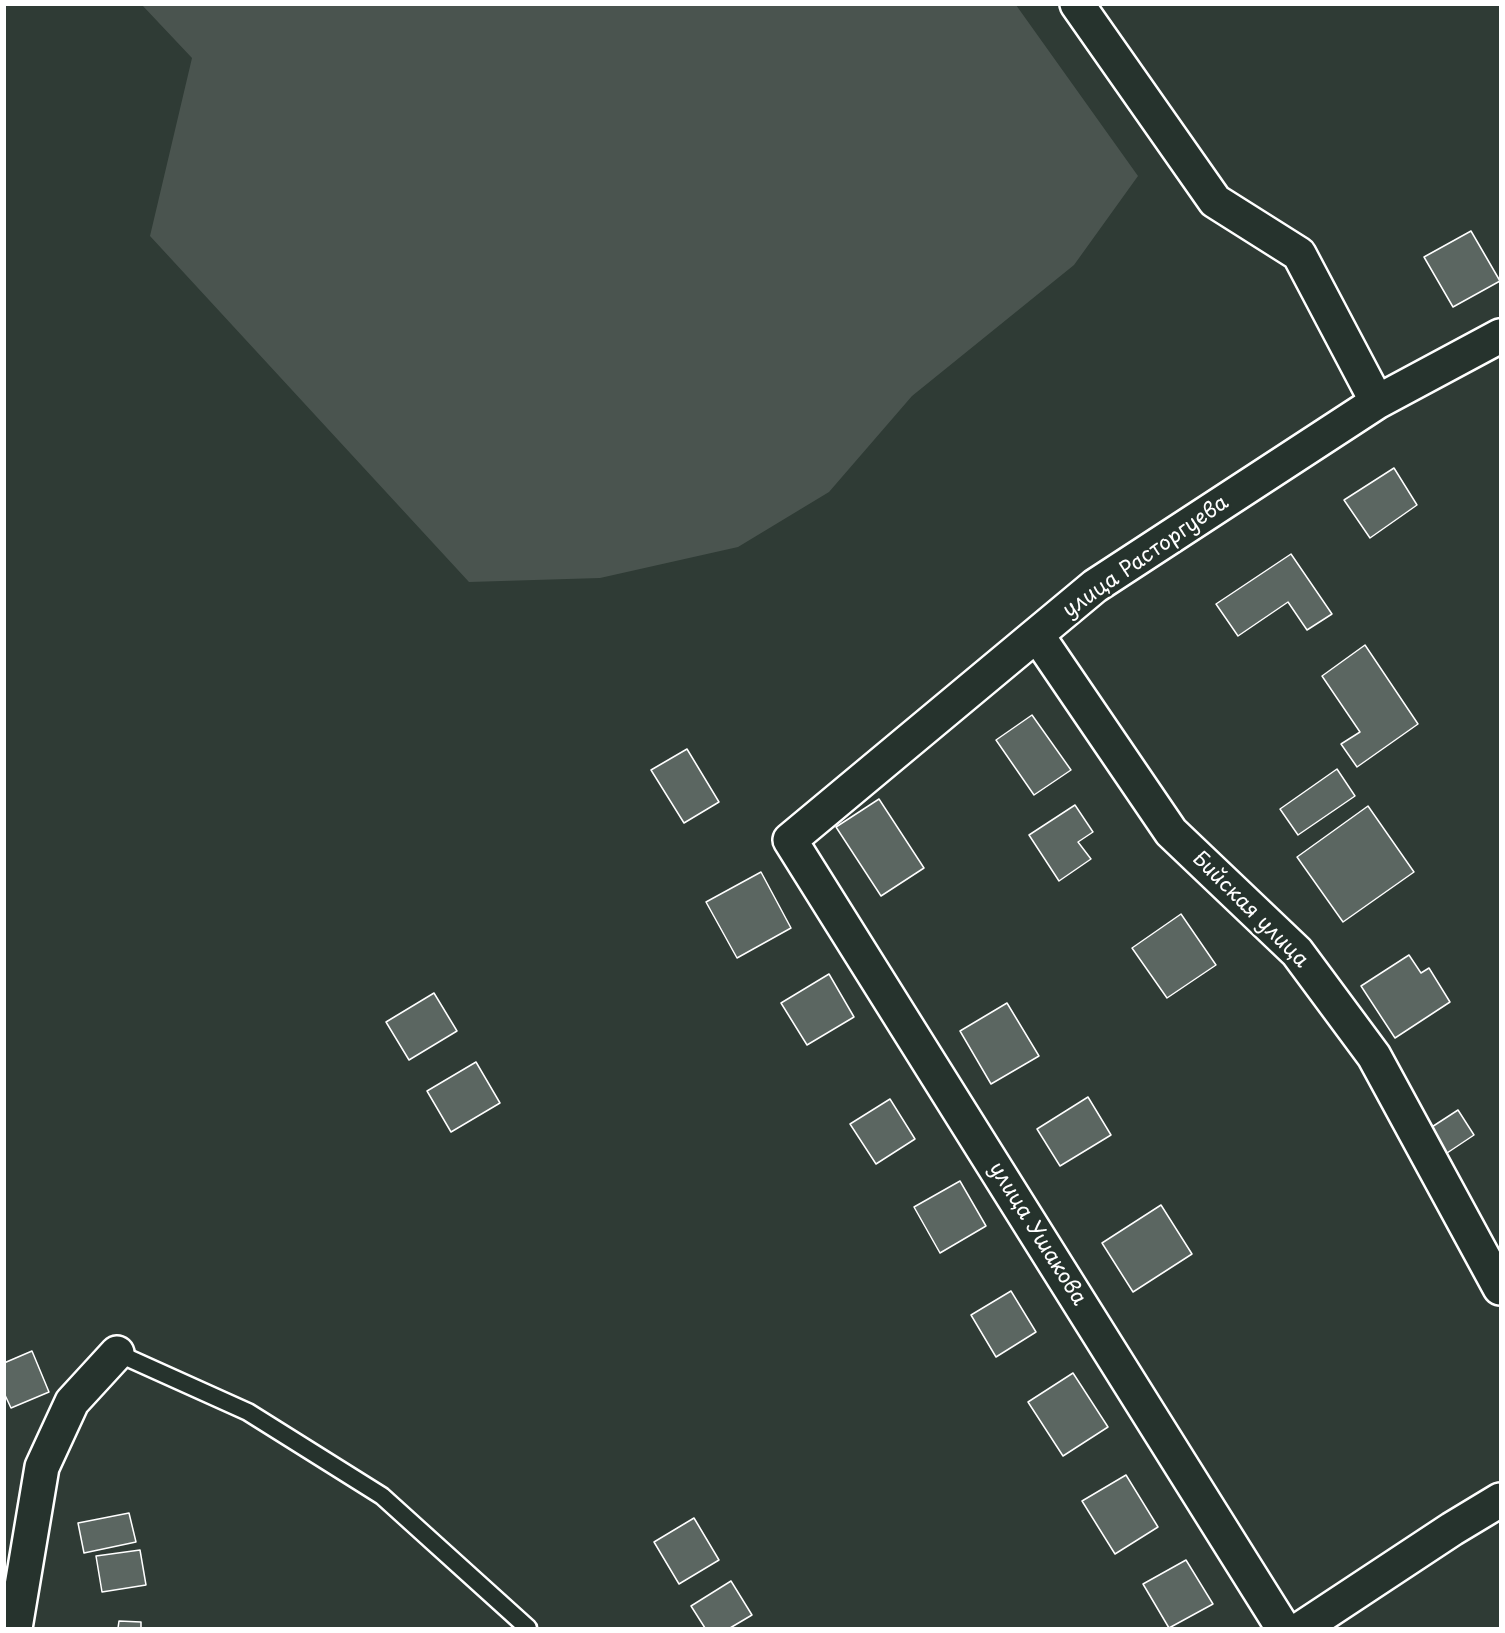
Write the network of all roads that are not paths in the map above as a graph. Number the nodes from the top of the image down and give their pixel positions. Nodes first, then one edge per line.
1 (1077, 4) edge
2 (1500, 336) edge
3 (1377, 402) junction
4 (1037, 635) junction
5 (790, 840) joint
6 (1500, 1288) edge
7 (117, 1353) joint
8 (1500, 1500) edge
9 (15, 1629) edge
10 (528, 1629) edge
11 (1283, 1629) edge
12 (1302, 1629) edge

1 - 3 street
2 - 3 street, улица Расторгуева
3 - 4 street, улица Расторгуева
4 - 5 street, улица Расторгуева
4 - 6 street, Бийская улица
5 - 11 street, улица Ушакова
7 - 9 street
7 - 10 lane
8 - 12 street

